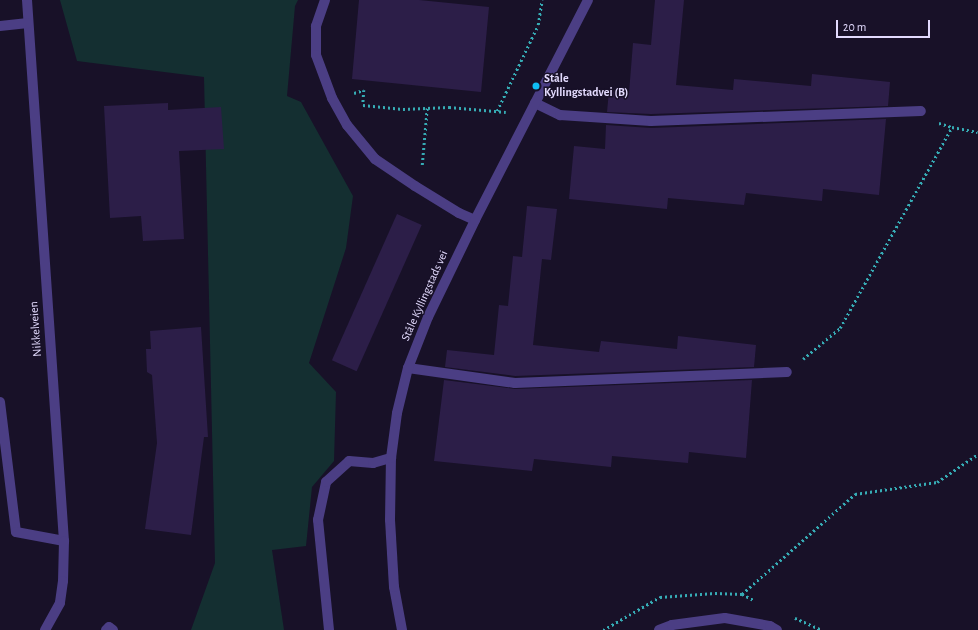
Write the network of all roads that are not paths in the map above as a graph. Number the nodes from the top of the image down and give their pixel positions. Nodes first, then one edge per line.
1 (27, 0) edge
2 (324, 0) edge
3 (588, 0) edge
4 (28, 23) junction
5 (0, 26) edge
6 (535, 103) junction
7 (921, 110) dead end
8 (475, 220) junction
9 (408, 368) junction
10 (787, 372) road end
11 (0, 402) edge
12 (391, 458) junction
13 (64, 541) junction
14 (45, 630) edge
15 (106, 630) edge
16 (113, 630) edge
17 (329, 630) edge
18 (402, 630) edge
19 (659, 630) edge
20 (777, 630) edge

1 - 4 street, Nikkelveien
2 - 8 street
3 - 6 street, Ståle Kyllingstads vei
4 - 5 street
4 - 13 street, Nikkelveien
6 - 7 street
6 - 8 street, Ståle Kyllingstads vei
8 - 9 street, Ståle Kyllingstads vei
9 - 10 street
9 - 12 street, Ståle Kyllingstads vei
11 - 13 street
12 - 17 street
12 - 18 street, Ståle Kyllingstads vei
13 - 14 street, Nikkelveien
15 - 16 street
19 - 20 street

